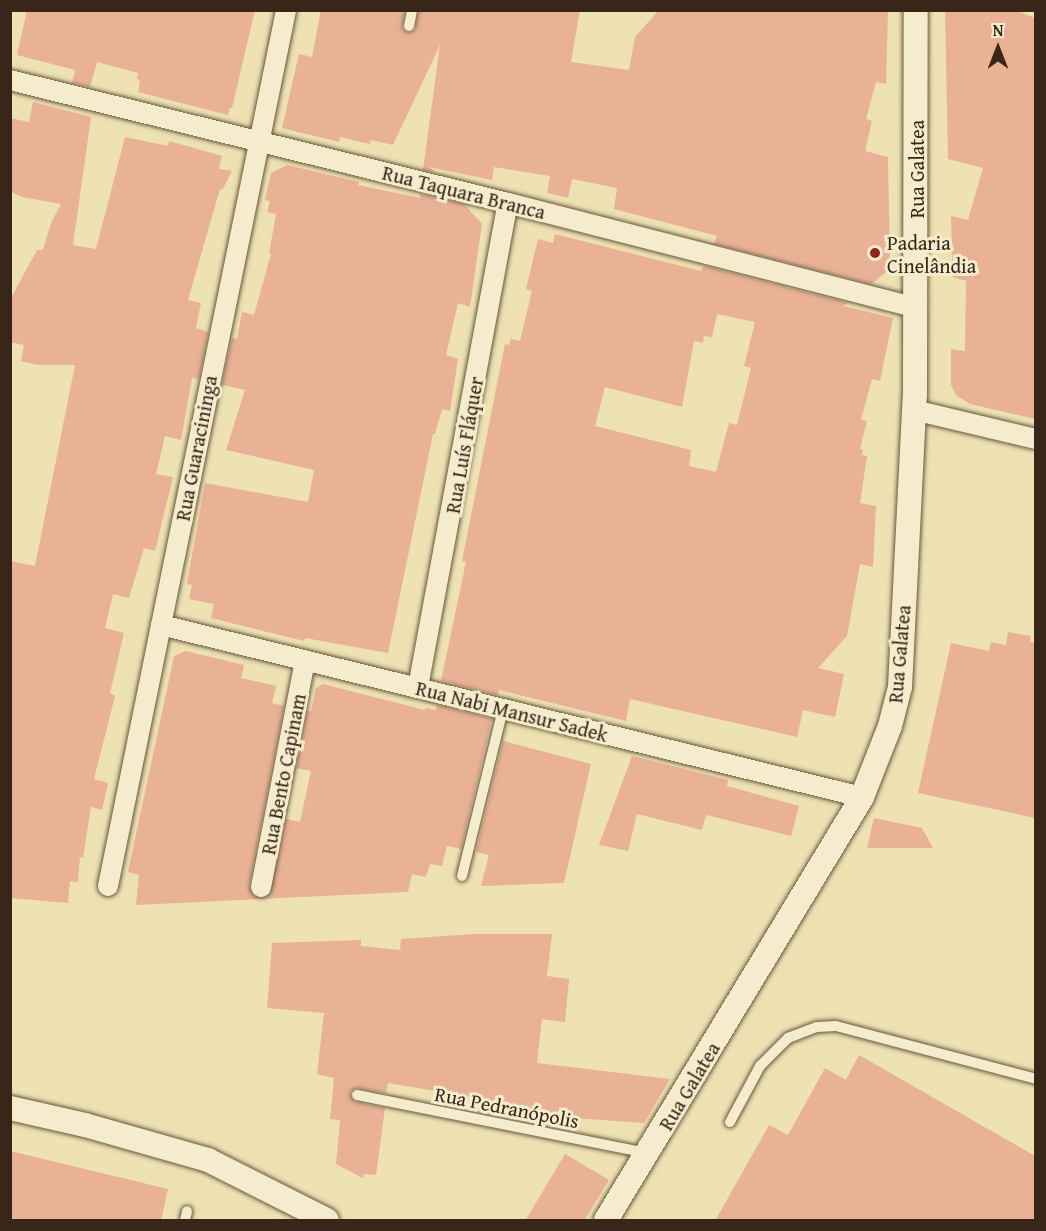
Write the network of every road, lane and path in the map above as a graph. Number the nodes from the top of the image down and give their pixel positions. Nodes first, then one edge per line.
1 (286, 10) edge
2 (412, 10) edge
3 (916, 10) edge
4 (409, 26) dead end
5 (10, 80) edge
6 (258, 141) junction
7 (508, 203) junction
8 (916, 308) junction
9 (914, 410) junction
10 (1035, 439) edge
11 (161, 625) junction
12 (305, 660) junction
13 (418, 687) junction
14 (503, 709) junction
15 (862, 797) junction
16 (462, 876) dead end
17 (108, 886) dead end
18 (261, 887) dead end
19 (1035, 1079) edge
20 (357, 1095) dead end
21 (10, 1108) edge
22 (730, 1122) dead end
23 (649, 1153) junction
24 (327, 1221) edge
25 (606, 1221) edge

1 - 6 street, Rua Guaracininga
2 - 4 lane
3 - 8 street, Rua Galatea
5 - 6 street, Rua Taquara Branca
6 - 7 street, Rua Taquara Branca
6 - 11 street, Rua Guaracininga
7 - 8 street, Rua Taquara Branca
7 - 13 street, Rua Luís Fláquer
8 - 9 street, Rua Galatea
9 - 10 street
9 - 15 street, Rua Galatea
11 - 12 street, Rua Nabi Mansur Sadek
11 - 17 street, Rua Guaracininga
12 - 13 street, Rua Nabi Mansur Sadek
12 - 18 street, Rua Bento Capinam
13 - 14 street, Rua Nabi Mansur Sadek
14 - 15 street, Rua Nabi Mansur Sadek
14 - 16 lane
15 - 23 street, Rua Galatea
19 - 22 lane
20 - 23 lane, Rua Pedranópolis
21 - 24 street
23 - 25 street, Rua Galatea

